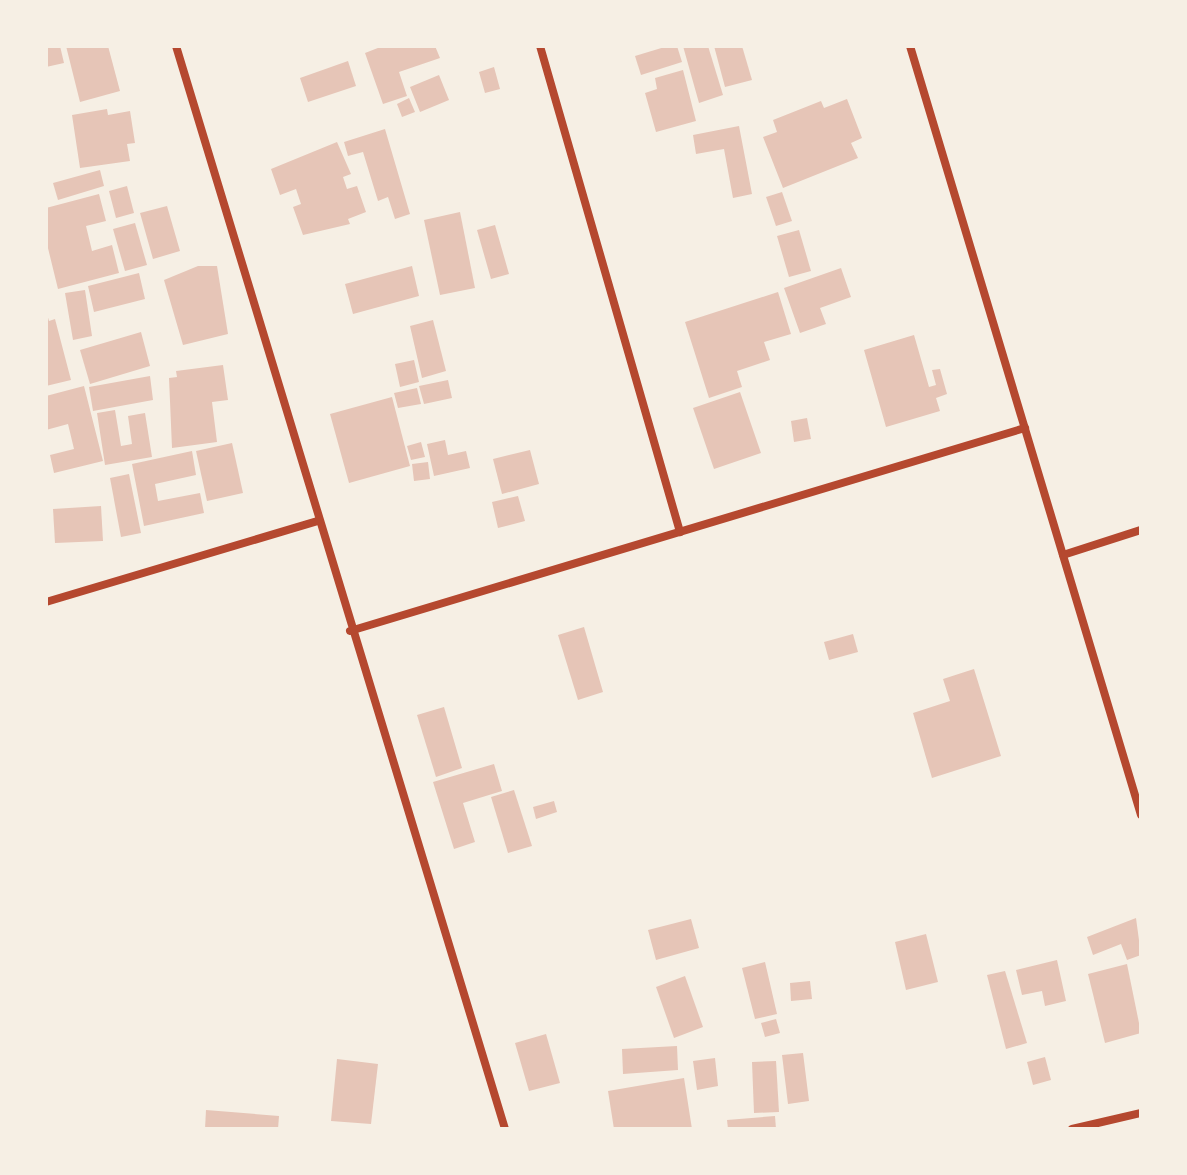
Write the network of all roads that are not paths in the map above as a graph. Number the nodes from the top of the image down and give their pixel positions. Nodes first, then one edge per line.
1 (176, 46) edge
2 (540, 46) edge
3 (910, 46) edge
4 (1025, 428) junction
5 (317, 521) junction
6 (1141, 530) edge
7 (680, 532) junction
8 (1063, 555) junction
9 (46, 602) edge
10 (350, 631) junction
11 (1141, 815) edge
12 (1141, 1113) edge
13 (505, 1129) edge
14 (1072, 1129) edge

1 - 5 street
2 - 7 street
3 - 4 street
4 - 7 street
4 - 8 street
5 - 9 street
5 - 10 street
6 - 8 street
7 - 10 street
8 - 11 street
10 - 13 street
12 - 14 street

